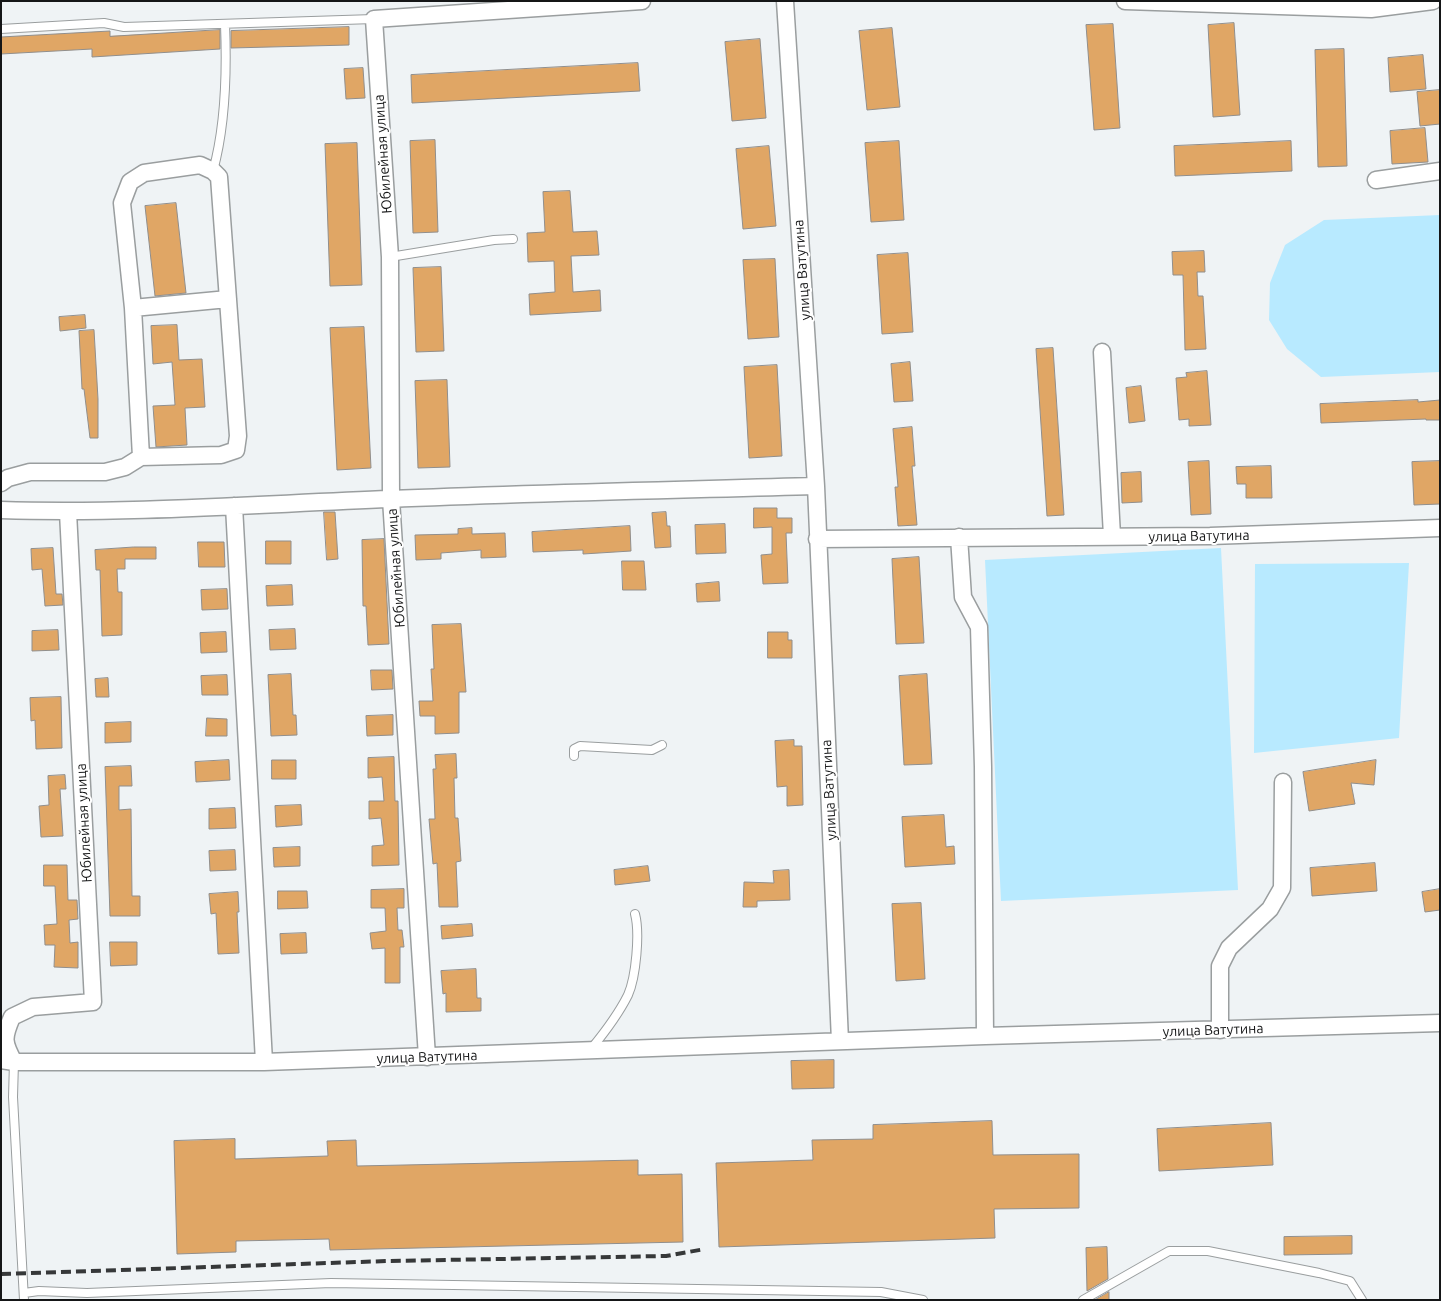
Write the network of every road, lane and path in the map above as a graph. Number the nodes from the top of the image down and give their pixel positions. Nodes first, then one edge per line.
1 (642, 1) edge
2 (785, 1) edge
3 (1125, 1) edge
4 (1433, 1) edge
5 (374, 19) junction
6 (224, 24) junction
7 (1, 29) edge
8 (1440, 171) edge
9 (213, 172) junction
10 (1376, 180) dead end
11 (513, 240) dead end
12 (390, 257) junction
13 (228, 299) junction
14 (133, 308) junction
15 (1102, 352) dead end
16 (141, 457) junction
17 (1, 484) edge
18 (816, 486) junction
19 (391, 499) junction
20 (234, 506) junction
21 (1, 510) edge
22 (68, 512) junction
23 (1440, 528) edge
24 (1112, 536) junction
25 (959, 537) junction
26 (817, 539) junction
27 (662, 745) dead end
28 (574, 756) dead end
29 (1283, 782) dead end
30 (635, 914) dead end
31 (1440, 1022) edge
32 (1220, 1030) junction
33 (985, 1036) junction
34 (840, 1041) junction
35 (590, 1051) junction
36 (427, 1057) junction
37 (8, 1061) edge
38 (264, 1062) junction
39 (24, 1296) edge
40 (923, 1300) edge
41 (1083, 1300) edge
42 (1362, 1300) edge

1 - 5 street
2 - 18 street, улица Ватутина
3 - 4 street
5 - 6 lane
5 - 12 street, Юбилейная улица
6 - 7 lane
6 - 9 lane
8 - 10 street
9 - 13 street
9 - 14 street
11 - 12 lane
12 - 19 street, Юбилейная улица
13 - 14 street
13 - 16 street
14 - 16 street
15 - 24 street
16 - 17 street
18 - 19 street, Юбилейная улица
18 - 26 street, улица Ватутина
19 - 20 street, Юбилейная улица
19 - 36 street, Юбилейная улица
20 - 22 street, Юбилейная улица
20 - 38 street
21 - 22 street, Юбилейная улица
22 - 37 street, Юбилейная улица
23 - 24 street, улица Ватутина
24 - 25 street, улица Ватутина
25 - 26 street, улица Ватутина
25 - 33 street
26 - 34 street, улица Ватутина
27 - 28 lane
29 - 32 street
30 - 35 lane
31 - 32 street, улица Ватутина
32 - 33 street, улица Ватутина
33 - 34 street, улица Ватутина
34 - 35 street, улица Ватутина
35 - 36 street, улица Ватутина
36 - 38 street, улица Ватутина
37 - 38 street, улица Ватутина
37 - 39 lane
39 - 40 lane
41 - 42 lane

